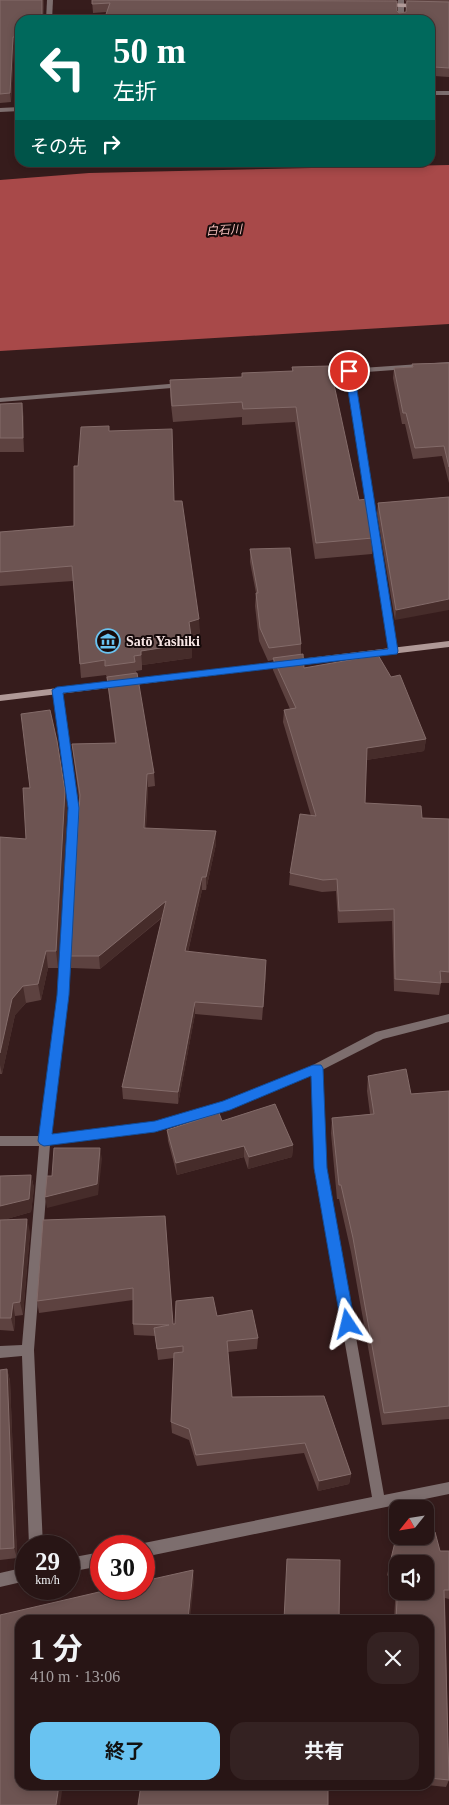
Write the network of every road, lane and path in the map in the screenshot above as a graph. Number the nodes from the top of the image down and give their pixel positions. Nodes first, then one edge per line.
1 (50, 0) edge
2 (401, 3) edge
3 (376, 5) edge
4 (424, 7) edge
5 (49, 15) edge
6 (435, 93) edge
7 (449, 93) edge
8 (15, 109) edge
9 (0, 110) edge
10 (449, 364) edge
11 (349, 371) junction
12 (310, 374) edge
13 (194, 384) edge
14 (0, 400) edge
15 (449, 644) edge
16 (393, 651) junction
17 (57, 690) junction
18 (0, 698) edge
19 (449, 1018) edge
20 (317, 1068) junction
21 (0, 1141) edge
22 (44, 1141) junction
23 (28, 1350) junction
24 (0, 1352) edge
25 (449, 1488) edge
26 (378, 1501) junction
27 (36, 1535) edge
28 (155, 1548) edge
29 (15, 1577) edge
30 (0, 1580) edge

1 - 5 street
2 - 3 main road
2 - 4 main road
6 - 7 street
8 - 9 street
10 - 11 street
11 - 12 street
11 - 16 street
13 - 14 street
15 - 16 main road
16 - 17 main road
17 - 18 main road
17 - 22 street
19 - 20 street
20 - 22 street
20 - 26 street
21 - 22 street
22 - 23 street
23 - 24 street
23 - 27 street
25 - 26 street
26 - 28 street
29 - 30 street

